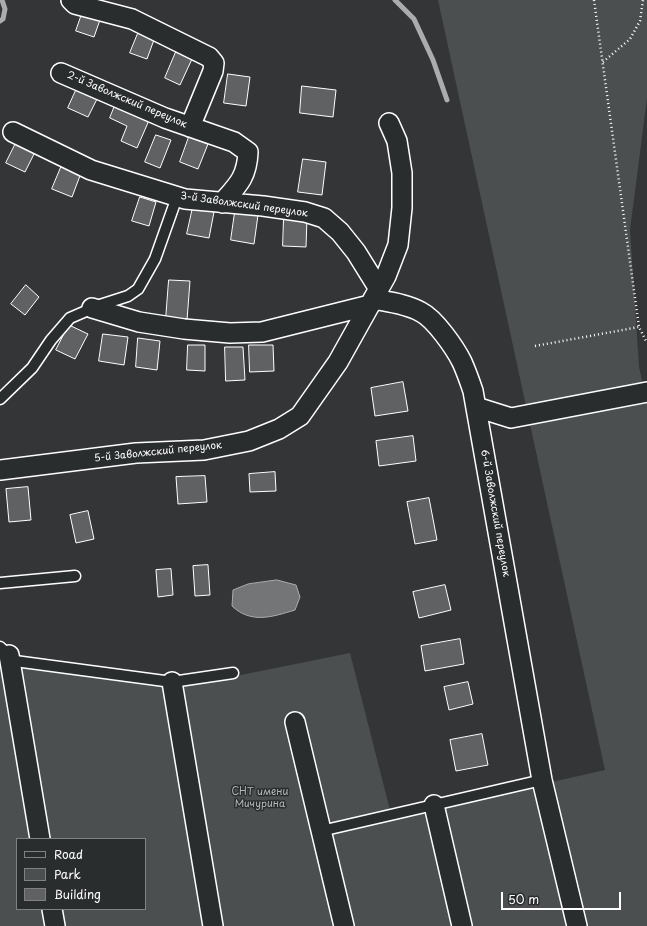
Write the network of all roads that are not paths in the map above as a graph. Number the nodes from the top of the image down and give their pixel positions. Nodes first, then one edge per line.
1 (71, 0) edge
2 (61, 73) dead end
3 (389, 123) dead end
4 (190, 127) junction
5 (13, 132) dead end
6 (178, 197) junction
7 (222, 203) junction
8 (374, 298) junction
9 (92, 308) junction
10 (647, 392) edge
11 (0, 399) edge
12 (476, 407) junction
13 (0, 470) edge
14 (75, 576) dead end
15 (0, 583) edge
16 (4, 651) edge
17 (233, 673) dead end
18 (172, 682) junction
19 (295, 722) dead end
20 (542, 780) junction
21 (434, 805) junction
22 (321, 831) junction
23 (40, 838) edge
24 (52, 910) edge
25 (55, 926) edge
26 (213, 926) edge
27 (344, 926) edge
28 (462, 926) edge
29 (577, 926) edge

1 - 4 street
2 - 4 street, 2-й Заволжский переулок
3 - 8 street, 5-й Заволжский переулок
4 - 7 street, 2-й Заволжский переулок
5 - 6 street, 3-й Заволжский переулок
6 - 7 street, 3-й Заволжский переулок
6 - 9 lane
7 - 8 street, 3-й Заволжский переулок
8 - 9 street
8 - 12 street, 6-й Заволжский переулок
8 - 13 street, 5-й Заволжский переулок
9 - 11 lane
10 - 12 street
12 - 20 street, 6-й Заволжский переулок
14 - 15 lane
16 - 18 lane
16 - 23 street
17 - 18 lane
18 - 26 street
19 - 22 street
20 - 21 lane
20 - 29 street, 6-й Заволжский переулок
21 - 22 lane
21 - 28 street
22 - 27 street
24 - 25 street

